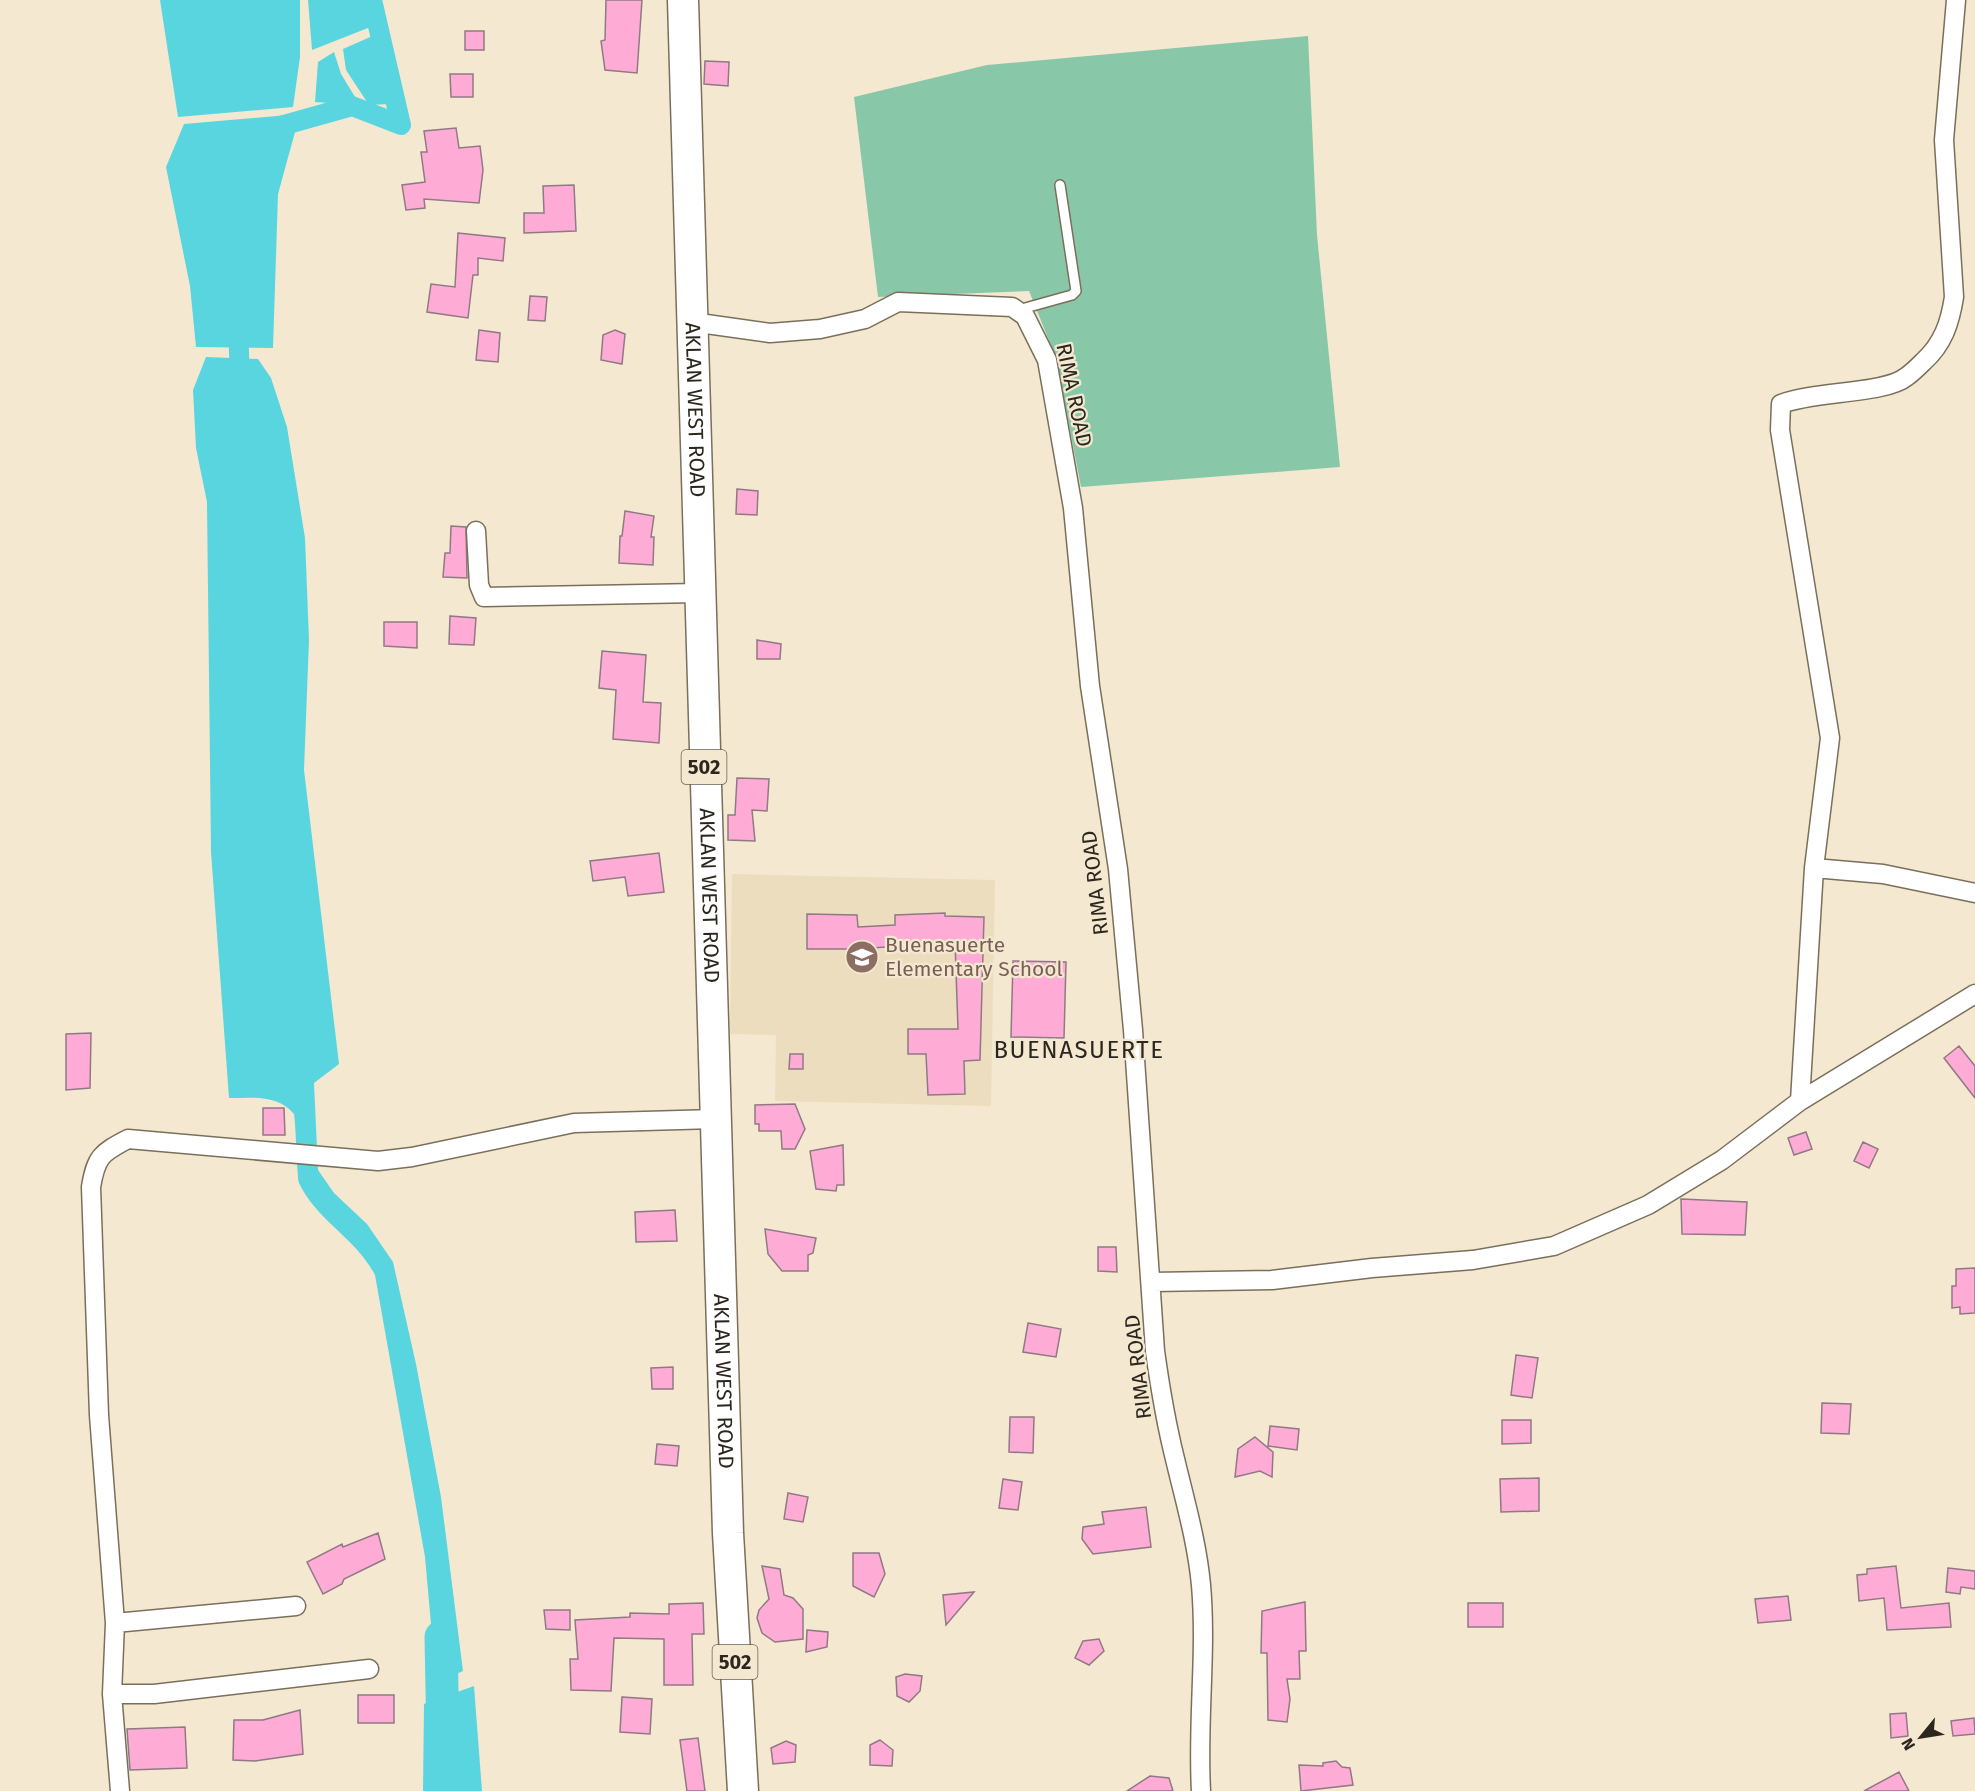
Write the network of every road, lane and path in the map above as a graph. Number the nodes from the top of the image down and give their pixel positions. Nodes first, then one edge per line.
1 (683, 0) edge
2 (1956, 0) edge
3 (1060, 185) dead end
4 (1018, 310) junction
5 (692, 322) junction
6 (476, 531) dead end
7 (699, 593) junction
8 (1814, 868) junction
9 (1975, 893) edge
10 (1975, 994) edge
11 (1800, 1101) junction
12 (715, 1119) junction
13 (1152, 1282) junction
14 (296, 1606) dead end
15 (115, 1623) junction
16 (369, 1670) dead end
17 (112, 1694) junction
18 (120, 1791) edge
19 (743, 1791) edge
20 (1202, 1791) edge

1 - 5 main road, AKLAN WEST ROAD / 502
2 - 8 street
3 - 4 lane
4 - 5 street
4 - 13 street, RIMA ROAD
5 - 7 main road, AKLAN WEST ROAD / 502
6 - 7 street
7 - 12 main road, AKLAN WEST ROAD / 502
8 - 9 street
8 - 11 street
10 - 11 street
11 - 13 street
12 - 15 street
12 - 19 main road, AKLAN WEST ROAD / 502
13 - 20 street, RIMA ROAD
14 - 15 street
15 - 17 street
16 - 17 street
17 - 18 street

